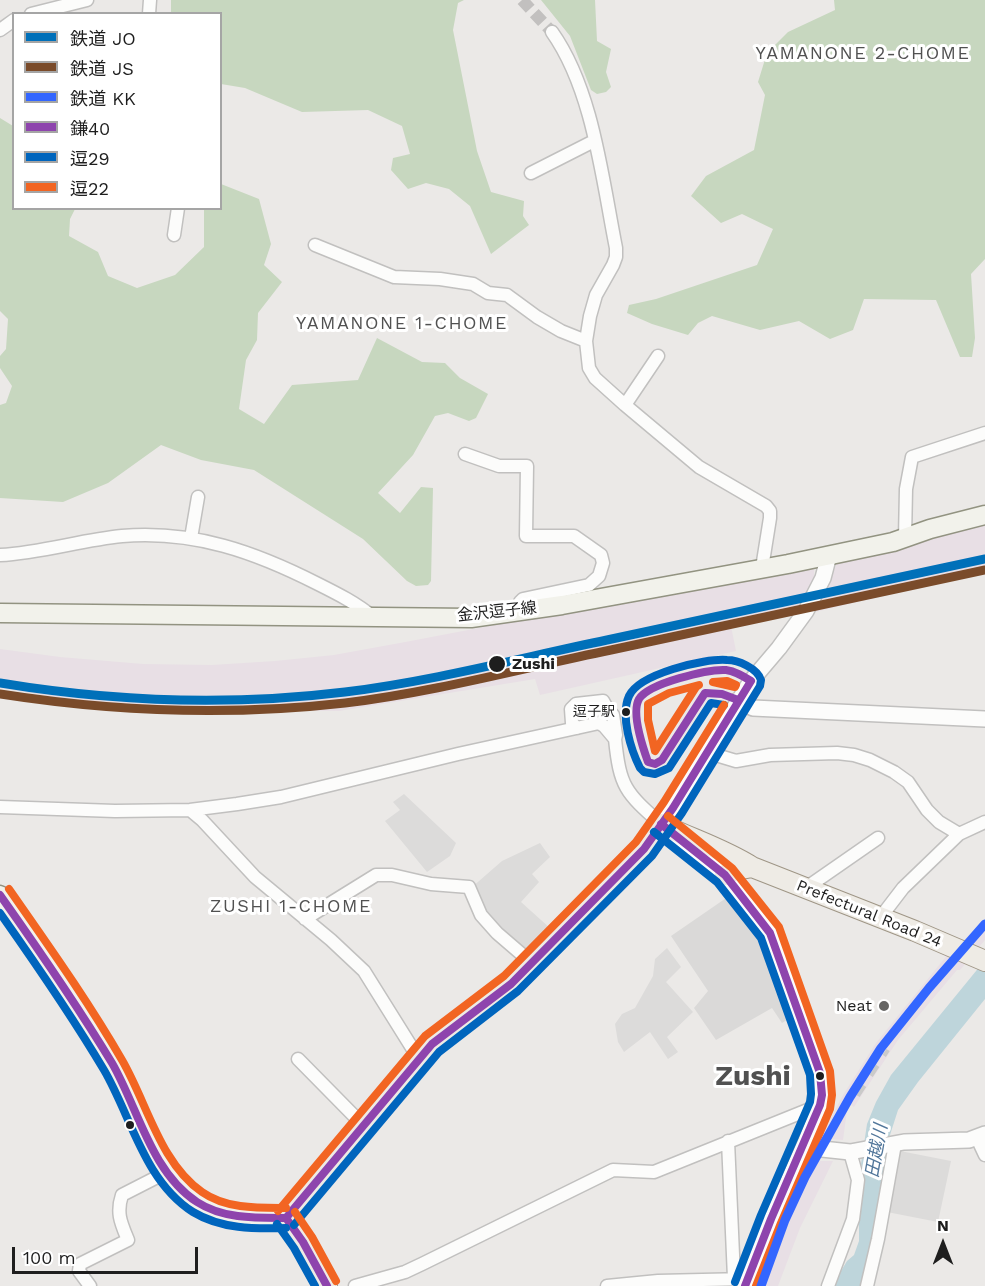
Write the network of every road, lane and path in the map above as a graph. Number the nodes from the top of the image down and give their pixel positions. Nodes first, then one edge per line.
1 (87, 0) edge
2 (41, 12) edge
3 (552, 32) tunnel mouth
4 (594, 141) junction
5 (531, 173) dead end
6 (178, 210) edge
7 (174, 235) dead end
8 (315, 246) dead end
9 (586, 341) junction
10 (658, 356) dead end
11 (625, 405) junction
12 (985, 433) edge
13 (465, 454) dead end
14 (198, 497) dead end
15 (985, 515) edge
16 (191, 538) junction
17 (905, 538) junction
18 (0, 555) edge
19 (829, 555) junction
20 (762, 568) junction
21 (520, 610) junction
22 (0, 613) edge
23 (373, 617) junction
24 (738, 700) junction
25 (608, 710) junction
26 (985, 719) edge
27 (599, 723) junction
28 (577, 728) junction
29 (615, 739) junction
30 (706, 752) junction
31 (0, 807) edge
32 (190, 810) junction
33 (985, 822) edge
34 (661, 824) junction
35 (959, 834) junction
36 (878, 838) dead end
37 (752, 867) junction
38 (725, 875) junction
39 (806, 888) junction
40 (0, 895) edge
41 (880, 918) junction
42 (305, 919) junction
43 (984, 961) edge
44 (533, 964) junction
45 (298, 1059) dead end
46 (418, 1059) junction
47 (820, 1105) junction
48 (363, 1125) junction
49 (981, 1136) edge
50 (806, 1141) junction
51 (729, 1142) junction
52 (893, 1145) junction
53 (854, 1152) junction
54 (985, 1155) edge
55 (166, 1172) junction
56 (286, 1218) junction
57 (742, 1281) edge
58 (658, 1284) edge
59 (90, 1286) edge
60 (327, 1286) edge
61 (355, 1286) edge
62 (607, 1286) edge
63 (828, 1286) edge
64 (867, 1286) edge

1 - 2 street
3 - 4 street
4 - 5 street
4 - 9 street
6 - 7 street
8 - 9 street
9 - 11 street
10 - 11 street
11 - 20 street
12 - 17 street
13 - 21 street
14 - 16 street
15 - 17 main road, 金沢逗子線
16 - 18 street
16 - 23 street
17 - 19 main road, 金沢逗子線
19 - 20 main road, 金沢逗子線
19 - 24 street
20 - 21 main road, 金沢逗子線
21 - 23 main road, 金沢逗子線
22 - 23 main road, 金沢逗子線
24 - 26 street
24 - 30 street
25 - 27 street
25 - 28 street
25 - 29 street
27 - 28 street
27 - 29 street
28 - 32 street
29 - 34 street
30 - 34 street
30 - 35 street
31 - 32 street
32 - 42 street
33 - 35 street
34 - 37 main road, Prefectural Road 24
34 - 38 street
34 - 44 main road
35 - 41 street
36 - 39 street
37 - 38 main road
37 - 39 main road, Prefectural Road 24
38 - 47 street
39 - 41 main road, Prefectural Road 24
40 - 55 main road
41 - 43 main road, Prefectural Road 24
42 - 44 street
42 - 46 street
44 - 46 main road
45 - 48 street
46 - 48 main road
47 - 50 street
47 - 51 street
48 - 56 main road
49 - 52 street
49 - 54 street
50 - 53 street
50 - 57 street
51 - 57 street
51 - 61 street
52 - 53 street
52 - 64 street
53 - 63 street
55 - 56 main road
55 - 59 street
56 - 60 main road
57 - 58 street
58 - 62 street

